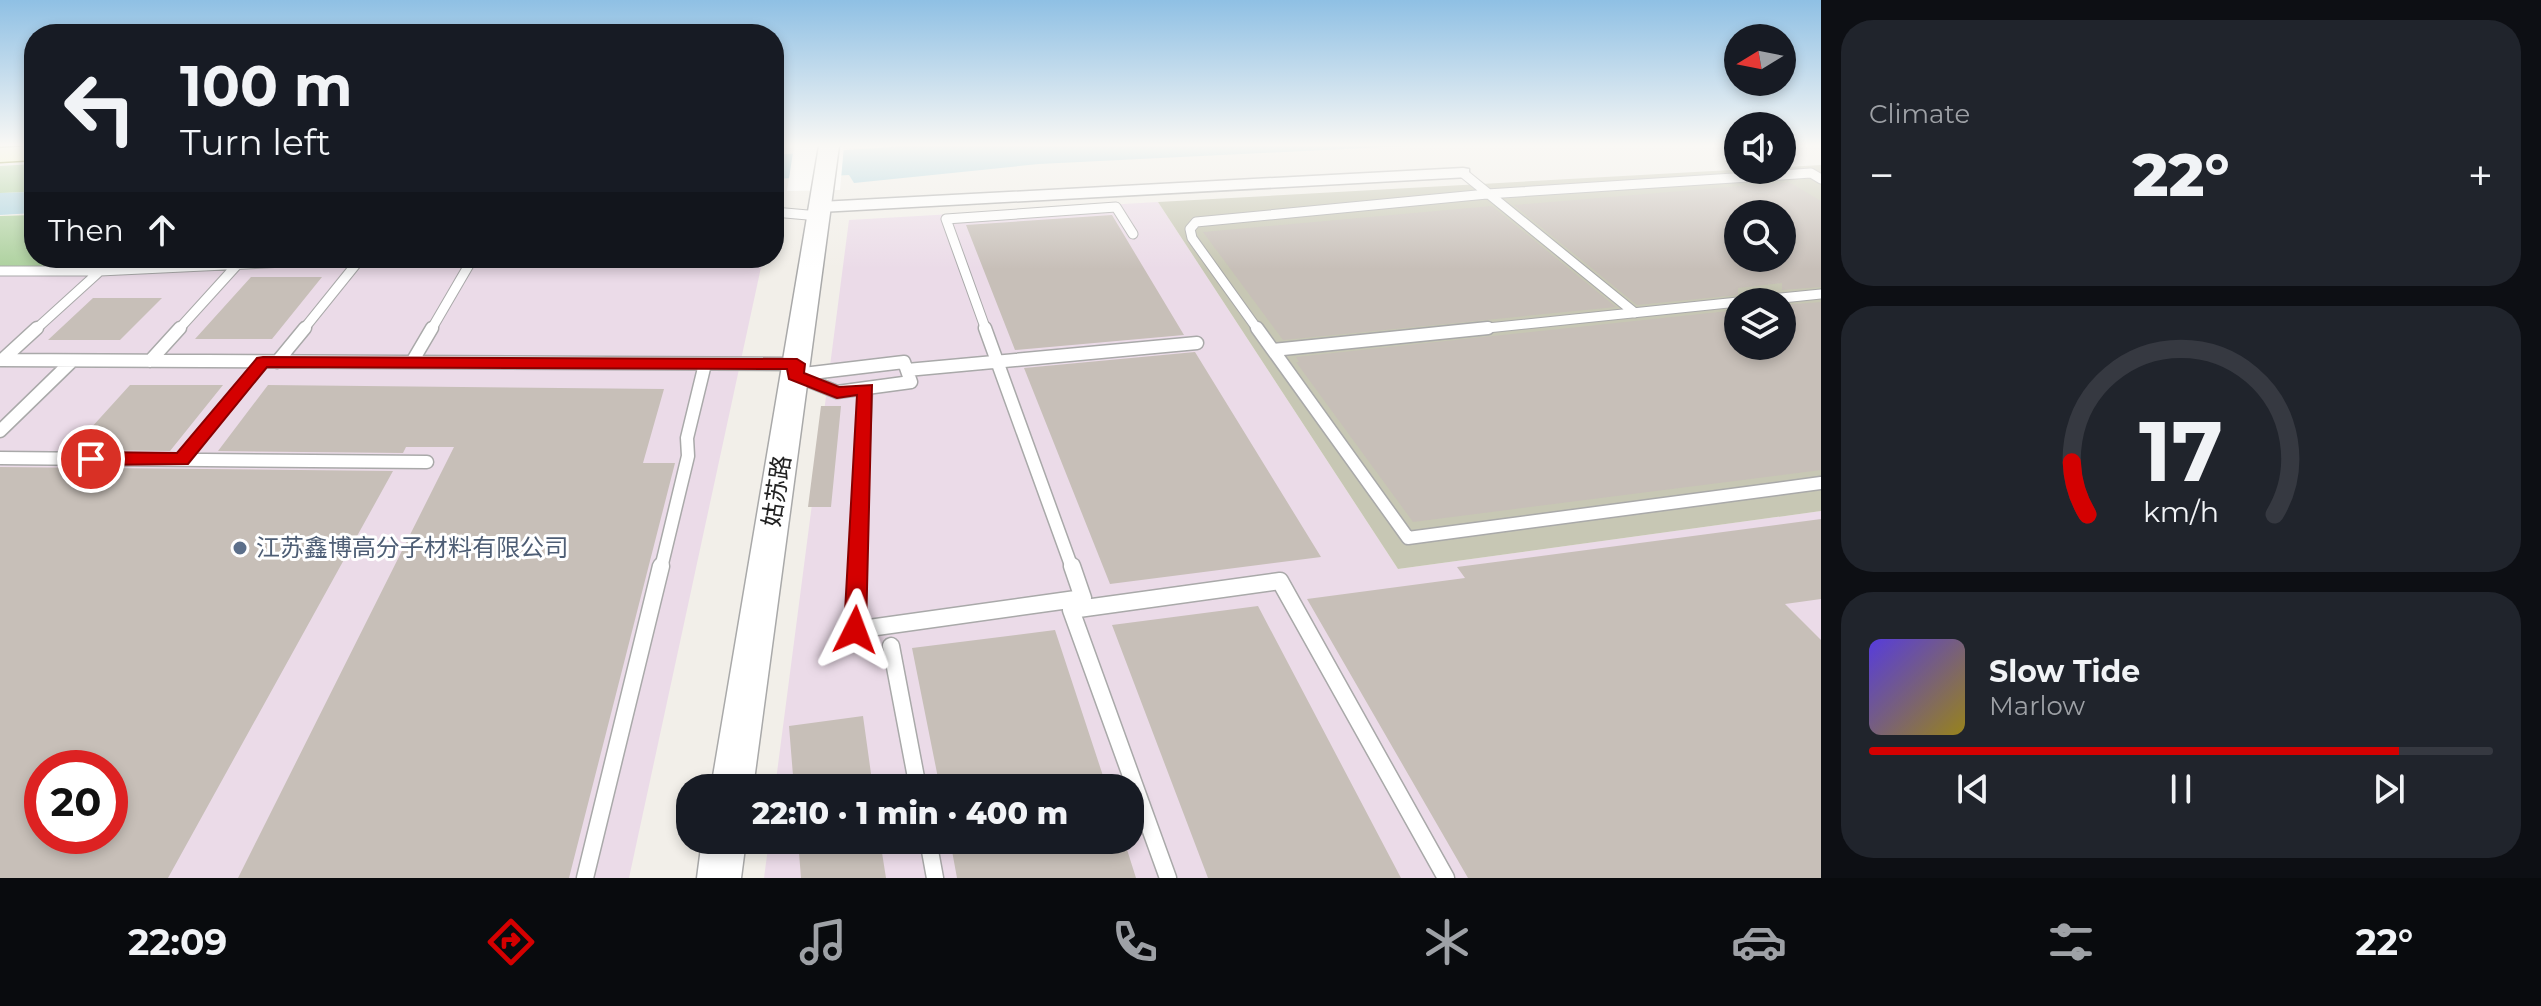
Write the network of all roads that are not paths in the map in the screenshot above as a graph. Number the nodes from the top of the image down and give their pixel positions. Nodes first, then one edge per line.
1 (824, 187) edge
2 (1191, 187) edge
3 (1479, 187) edge
4 (1595, 187) edge
5 (1487, 194) junction
6 (821, 206) junction
7 (784, 211) edge
8 (1133, 234) dead end
9 (168, 268) edge
10 (234, 268) edge
11 (353, 268) edge
12 (467, 268) edge
13 (100, 271) junction
14 (1, 272) edge
15 (1821, 294) edge
16 (1796, 296) edge
17 (1724, 304) edge
18 (1635, 313) junction
19 (1197, 343) dead end
20 (1273, 350) junction
21 (1, 360) edge
22 (72, 361) junction
23 (150, 361) junction
24 (263, 362) junction
25 (277, 362) junction
26 (412, 362) junction
27 (998, 362) junction
28 (705, 364) junction
29 (796, 370) junction
30 (907, 370) junction
31 (866, 389) junction
32 (0, 431) edge
33 (0, 458) edge
34 (182, 459) junction
35 (427, 462) dead end
36 (1821, 483) edge
37 (891, 646) dead end
38 (734, 774) edge
39 (915, 774) edge
40 (722, 854) edge
41 (931, 854) edge
42 (585, 878) edge
43 (719, 878) edge
44 (935, 878) edge
45 (1168, 878) edge
46 (1446, 878) edge

1 - 6 street, 姑苏路
2 - 6 street
3 - 5 lane
4 - 5 lane
5 - 18 lane
5 - 20 lane
6 - 7 lane
6 - 29 street, 姑苏路
8 - 27 lane
9 - 13 lane
10 - 23 lane
11 - 25 lane
12 - 26 lane
13 - 14 lane
13 - 21 lane
15 - 16 lane
17 - 18 lane
18 - 20 lane
19 - 27 lane
20 - 36 lane
21 - 22 lane
22 - 23 lane
22 - 32 lane
23 - 24 lane
24 - 25 lane
24 - 34 lane
25 - 26 lane
26 - 28 lane
27 - 30 lane
27 - 31 lane
28 - 29 lane
28 - 42 lane
29 - 30 lane
29 - 31 lane
29 - 38 street, 姑苏路
30 - 31 lane
33 - 34 lane
34 - 35 lane
37 - 39 lane
40 - 43 street
41 - 44 lane
45 - 46 lane

